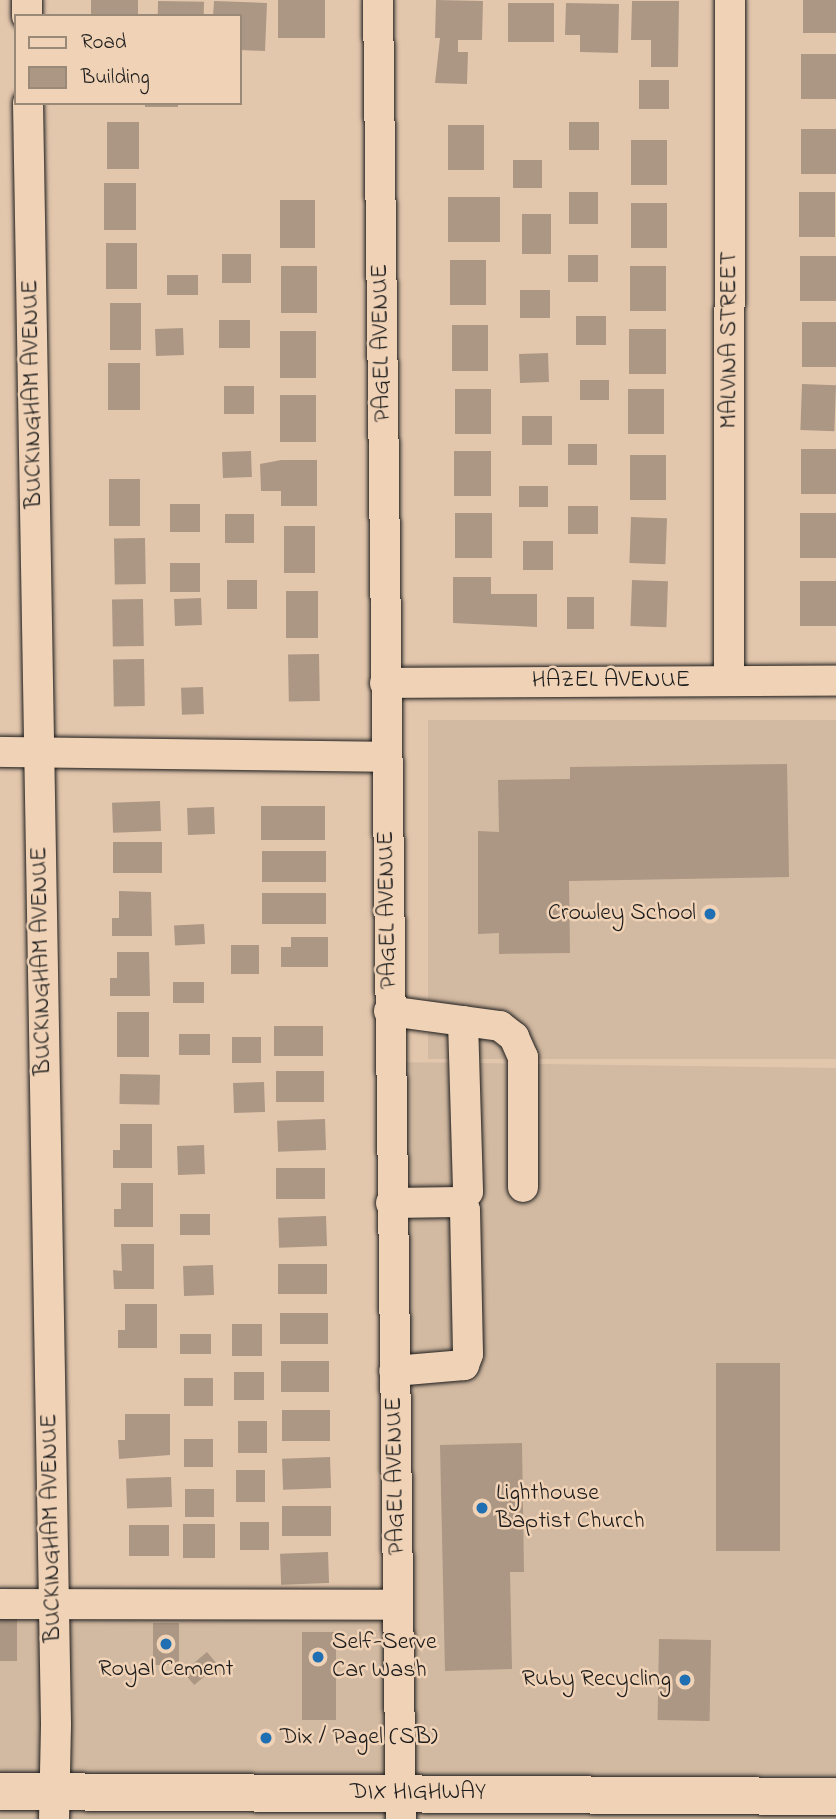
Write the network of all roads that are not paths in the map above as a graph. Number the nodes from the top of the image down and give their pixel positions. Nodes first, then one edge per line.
1 (378, 0) edge
2 (730, 0) edge
3 (28, 105) edge
4 (729, 680) junction
5 (836, 681) edge
6 (385, 683) junction
7 (0, 752) edge
8 (38, 752) junction
9 (386, 757) junction
10 (389, 1011) junction
11 (463, 1021) junction
12 (523, 1187) dead end
13 (468, 1192) dead end
14 (391, 1203) junction
15 (394, 1371) junction
16 (54, 1603) junction
17 (0, 1604) edge
18 (398, 1605) junction
19 (0, 1791) edge
20 (836, 1796) edge
21 (54, 1805) edge
22 (401, 1806) edge
23 (748, 1807) edge

1 - 6 street, PAGEL AVENUE
2 - 4 street, MALVINA STREET
3 - 8 street, BUCKINGHAM AVENUE
4 - 5 street, HAZEL AVENUE
4 - 6 street, HAZEL AVENUE
6 - 9 street, PAGEL AVENUE
7 - 8 street
8 - 9 street
8 - 16 street, BUCKINGHAM AVENUE
9 - 10 street, PAGEL AVENUE
10 - 11 street
10 - 14 street, PAGEL AVENUE
11 - 12 street
11 - 13 street
14 - 15 street, PAGEL AVENUE
14 - 15 street
15 - 18 street, PAGEL AVENUE
16 - 17 street
16 - 18 street
16 - 21 street, BUCKINGHAM AVENUE
18 - 22 street, PAGEL AVENUE
19 - 21 main road, DIX HIGHWAY
20 - 23 main road, DIX HIGHWAY
21 - 22 main road, DIX HIGHWAY
22 - 23 main road, DIX HIGHWAY

